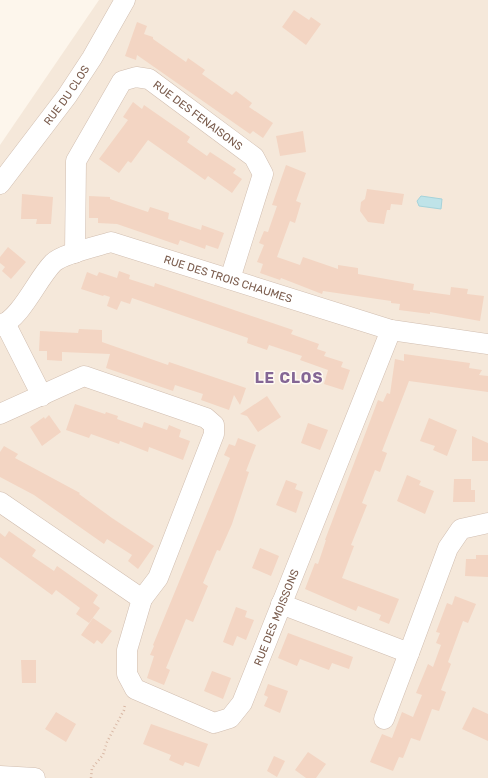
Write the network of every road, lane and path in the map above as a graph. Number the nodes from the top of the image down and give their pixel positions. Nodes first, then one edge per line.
1 (125, 0) edge
2 (0, 184) edge
3 (74, 253) junction
4 (230, 279) junction
5 (3, 324) edge
6 (391, 330) junction
7 (488, 344) edge
8 (42, 396) junction
9 (0, 414) edge
10 (0, 502) edge
11 (488, 523) edge
12 (142, 599) junction
13 (281, 604) junction
14 (409, 653) junction
15 (135, 689) junction
16 (384, 719) dead end
17 (0, 776) edge
18 (34, 778) edge
19 (90, 778) edge

1 - 2 street, RUE DU CLOS
3 - 4 street, RUE DES TROIS CHAUMES
3 - 4 street, RUE DES FENAISONS
3 - 5 street, RUE DES TROIS CHAUMES
4 - 6 street, RUE DES TROIS CHAUMES
5 - 8 street
6 - 7 street, RUE DES TROIS CHAUMES
6 - 13 street, RUE DES MOISSONS
8 - 9 street
8 - 12 street
10 - 12 street
11 - 14 street
12 - 15 street
13 - 14 street
13 - 15 street, RUE DES MOISSONS
14 - 16 street
15 - 19 path
17 - 18 street

